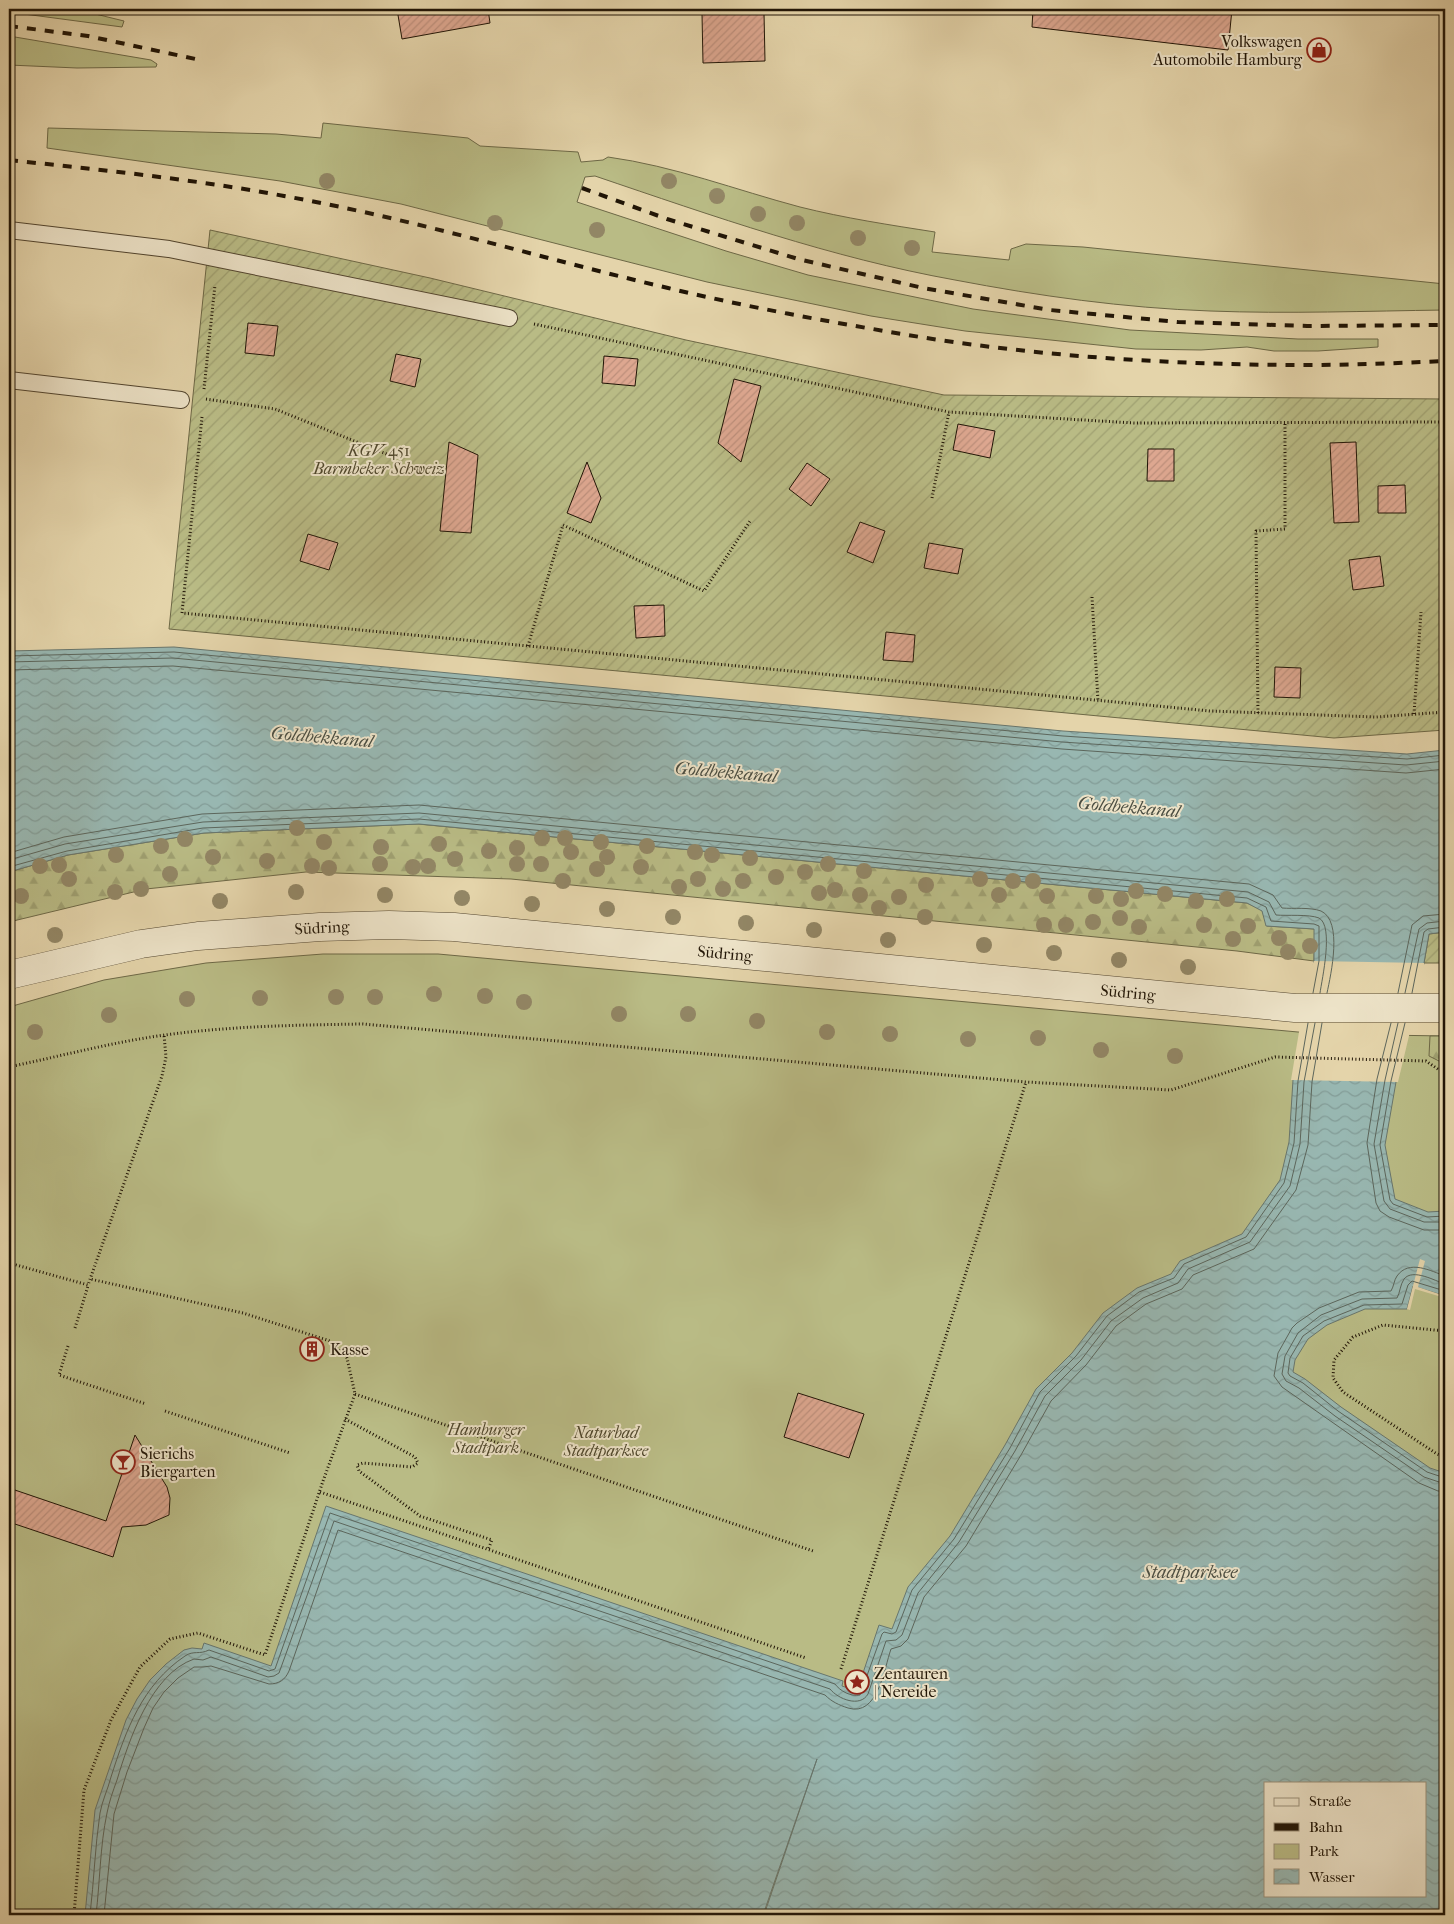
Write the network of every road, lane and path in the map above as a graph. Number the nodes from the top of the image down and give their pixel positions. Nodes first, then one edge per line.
1 (9, 230) edge
2 (217, 260) junction
3 (509, 318) joint
4 (9, 380) edge
5 (204, 390) dead end
6 (203, 399) dead end
7 (180, 400) dead end
8 (202, 409) dead end
9 (949, 412) junction
10 (1285, 422) junction
11 (1445, 422) edge
12 (389, 455) dead end
13 (932, 498) dead end
14 (750, 521) dead end
15 (1092, 597) dead end
16 (1421, 612) dead end
17 (528, 646) junction
18 (1098, 701) junction
19 (1445, 712) edge
20 (1258, 713) junction
21 (1414, 714) junction
22 (9, 975) edge
23 (1435, 1008) edge
24 (164, 1035) junction
25 (9, 1067) edge
26 (1445, 1074) edge
27 (1026, 1082) junction
28 (9, 1262) edge
29 (90, 1279) junction
30 (88, 1285) junction
31 (75, 1328) dead end
32 (1445, 1330) edge
33 (68, 1346) dead end
34 (355, 1394) junction
35 (146, 1404) dead end
36 (165, 1411) dead end
37 (345, 1419) junction
38 (290, 1453) dead end
39 (1445, 1457) edge
40 (320, 1492) junction
41 (488, 1550) junction
42 (813, 1552) dead end
43 (806, 1658) dead end
44 (841, 1669) dead end
45 (74, 1915) edge

1 - 2 lane
2 - 3 lane
2 - 5 path
3 - 9 path
4 - 7 lane
6 - 12 path
8 - 17 path
9 - 10 path
9 - 13 path
10 - 11 path
10 - 20 path
14 - 17 path
15 - 18 path
16 - 21 path
17 - 18 path
18 - 20 path
19 - 21 path
20 - 21 path
22 - 23 street, Südring
24 - 25 path
24 - 27 path
24 - 29 path
26 - 27 path
27 - 44 path
28 - 30 path
29 - 30 path
29 - 34 path
30 - 31 path
32 - 39 path
33 - 35 path
34 - 37 path
34 - 42 path
36 - 38 path
37 - 40 path
37 - 41 path
40 - 41 path
40 - 45 path
41 - 43 path

